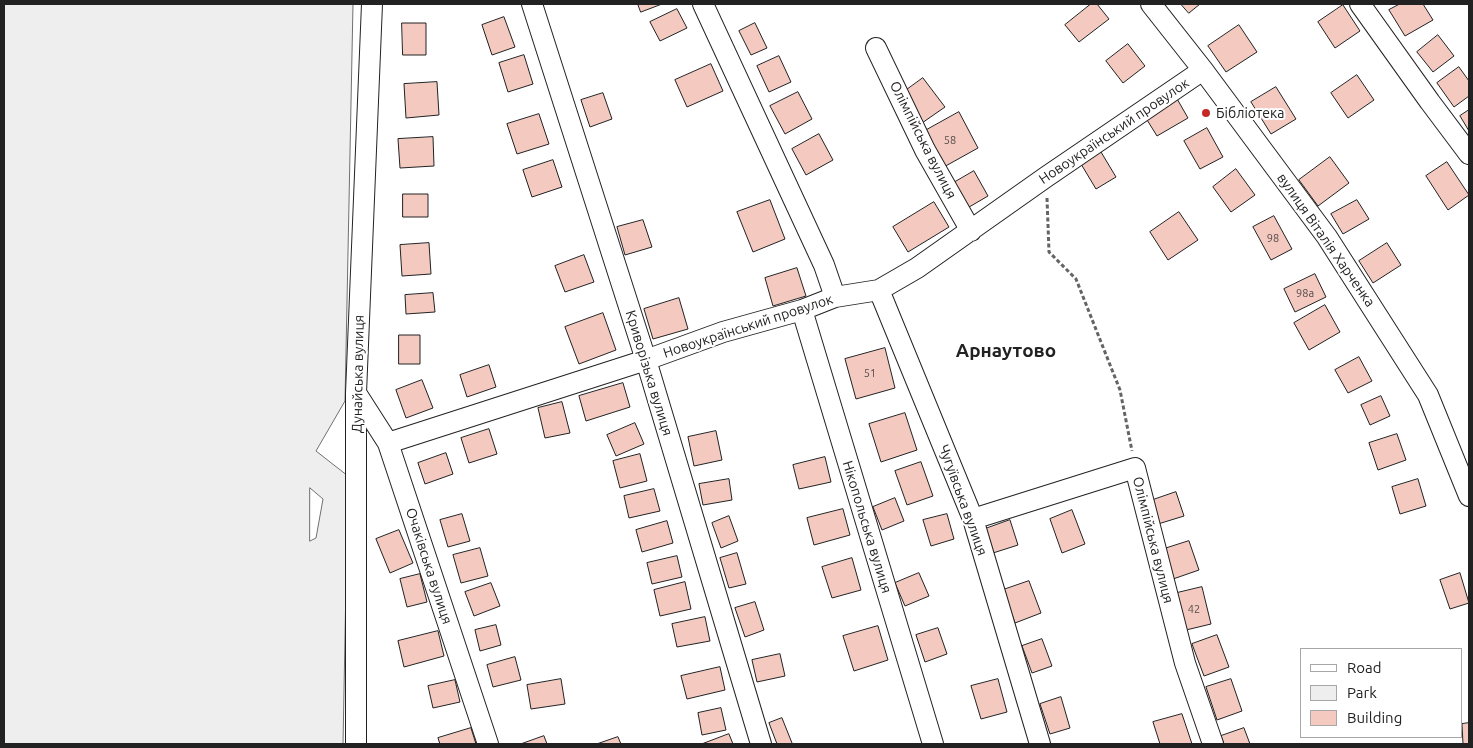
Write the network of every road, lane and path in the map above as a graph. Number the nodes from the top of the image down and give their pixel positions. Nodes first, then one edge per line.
1 (372, 4) edge
2 (532, 4) edge
3 (702, 4) edge
4 (1151, 4) edge
5 (1360, 4) edge
6 (876, 48) dead end
7 (1203, 70) junction
8 (1469, 154) edge
9 (1046, 177) junction
10 (971, 231) junction
11 (879, 290) junction
12 (835, 297) junction
13 (802, 310) junction
14 (646, 360) junction
15 (356, 393) junction
16 (388, 444) junction
17 (1135, 468) junction
18 (1469, 496) edge
19 (973, 519) junction
20 (356, 744) edge
21 (488, 744) edge
22 (761, 744) edge
23 (933, 744) edge
24 (1040, 744) edge
25 (1213, 744) edge

1 - 15 street, Дунайська вулиця
2 - 14 street, Криворізька вулиця
3 - 12 street
4 - 7 street, вулиця Віталія Харченка
5 - 8 street
6 - 10 street, Олімпійська вулиця
7 - 9 street, Новоукраїнський провулок
7 - 18 street, вулиця Віталія Харченка
9 - 10 street, Новоукраїнський провулок
9 - 17 path
10 - 11 street, Новоукраїнський провулок
11 - 12 street, Новоукраїнський провулок
11 - 19 street, Чугуївська вулиця
12 - 13 street, Новоукраїнський провулок
13 - 14 street, Новоукраїнський провулок
13 - 23 street, Нікопольська вулиця
14 - 16 street, Новоукраїнський провулок
14 - 22 street, Криворізька вулиця
15 - 16 street, Очаківська вулиця
15 - 20 street, Дунайська вулиця
16 - 21 street, Очаківська вулиця
17 - 19 street, Олімпійська вулиця
17 - 25 street, Олімпійська вулиця
19 - 24 street, Чугуївська вулиця

